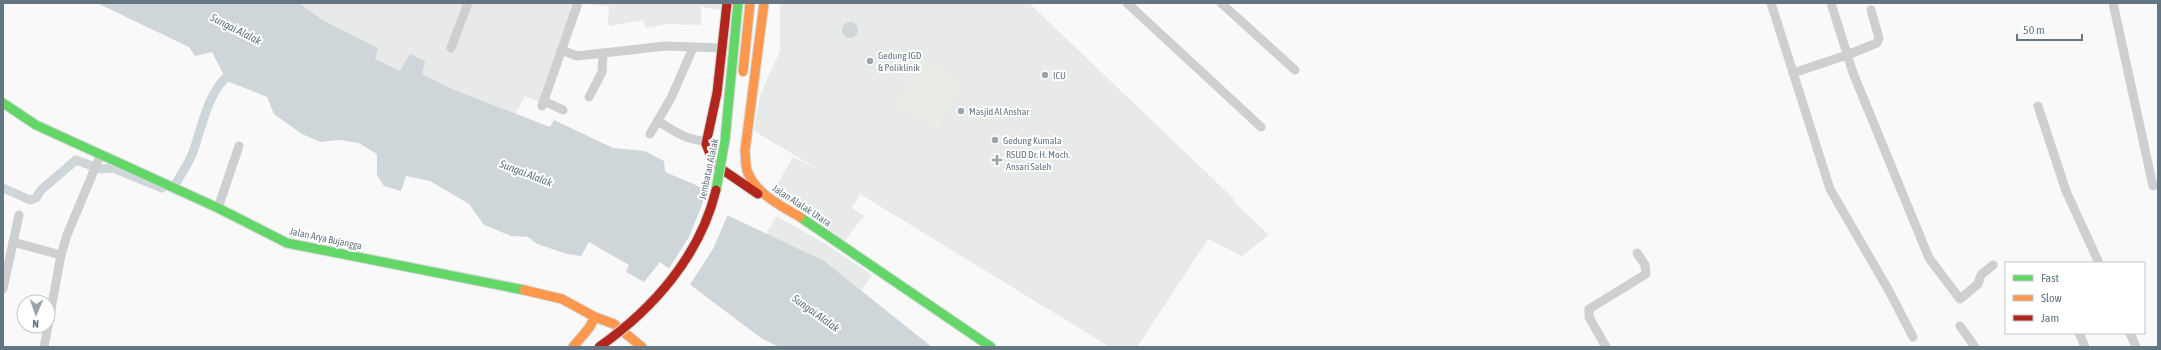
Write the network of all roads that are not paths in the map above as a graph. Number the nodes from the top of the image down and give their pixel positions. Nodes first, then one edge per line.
1 (468, 3) edge
2 (578, 3) edge
3 (727, 3) edge
4 (738, 3) edge
5 (750, 3) edge
6 (764, 3) edge
7 (1127, 3) edge
8 (1221, 3) edge
9 (1771, 3) edge
10 (1831, 3) edge
11 (2113, 3) edge
12 (1871, 10) dead end
13 (451, 48) dead end
14 (693, 48) junction
15 (723, 48) junction
16 (562, 50) junction
17 (603, 53) junction
18 (1847, 55) junction
19 (1295, 70) dead end
20 (1793, 73) junction
21 (742, 82) dead end
22 (589, 97) dead end
23 (3, 103) edge
24 (2038, 106) dead end
25 (563, 110) dead end
26 (658, 121) junction
27 (1260, 127) dead end
28 (650, 134) dead end
29 (706, 141) junction
30 (238, 146) dead end
31 (99, 158) junction
32 (734, 163) dead end
33 (749, 175) junction
34 (738, 182) junction
35 (2153, 186) dead end
36 (729, 187) dead end
37 (779, 205) junction
38 (218, 208) junction
39 (19, 215) dead end
40 (13, 242) junction
41 (1637, 253) dead end
42 (61, 256) junction
43 (2099, 262) edge
44 (1993, 265) dead end
45 (3, 289) edge
46 (54, 294) edge
47 (595, 317) junction
48 (1960, 326) dead end
49 (638, 332) dead end
50 (46, 334) edge
51 (2079, 334) edge
52 (2130, 334) edge
53 (1913, 337) dead end
54 (623, 344) dead end
55 (44, 347) edge
56 (573, 347) edge
57 (599, 347) edge
58 (642, 347) edge
59 (991, 347) edge
60 (1606, 347) edge
61 (1976, 347) edge
62 (2085, 347) edge
63 (2136, 347) edge

1 - 13 street
2 - 16 street
3 - 15 main road
4 - 57 main road, Jembatan Alalak, bridge
5 - 21 main road, bridge
6 - 33 main road, Jalan Alalak Utara
7 - 27 street
8 - 19 street
9 - 20 street
10 - 18 street
11 - 35 street
12 - 18 street
14 - 15 street
14 - 17 street
14 - 26 street
15 - 29 main road
16 - 17 street
16 - 25 street
17 - 22 street
18 - 20 street
18 - 44 street
20 - 53 street
23 - 31 main road, Jalan Arya Bujangga
24 - 43 street
26 - 28 street
26 - 29 street
29 - 34 main road
30 - 38 street
31 - 38 main road, Jalan Arya Bujangga
31 - 42 street
32 - 36 main road
33 - 34 main road
33 - 37 main road, Jalan Alalak Utara
34 - 37 main road
37 - 59 main road, Jalan Alalak Utara
38 - 47 main road, Jalan Arya Bujangga
39 - 40 street
40 - 42 street
40 - 45 street
41 - 60 street
42 - 46 street
47 - 56 main road
47 - 58 main road, Jalan Arya Bujangga
48 - 61 street
49 - 54 main road
50 - 55 street
51 - 62 street
52 - 63 street

